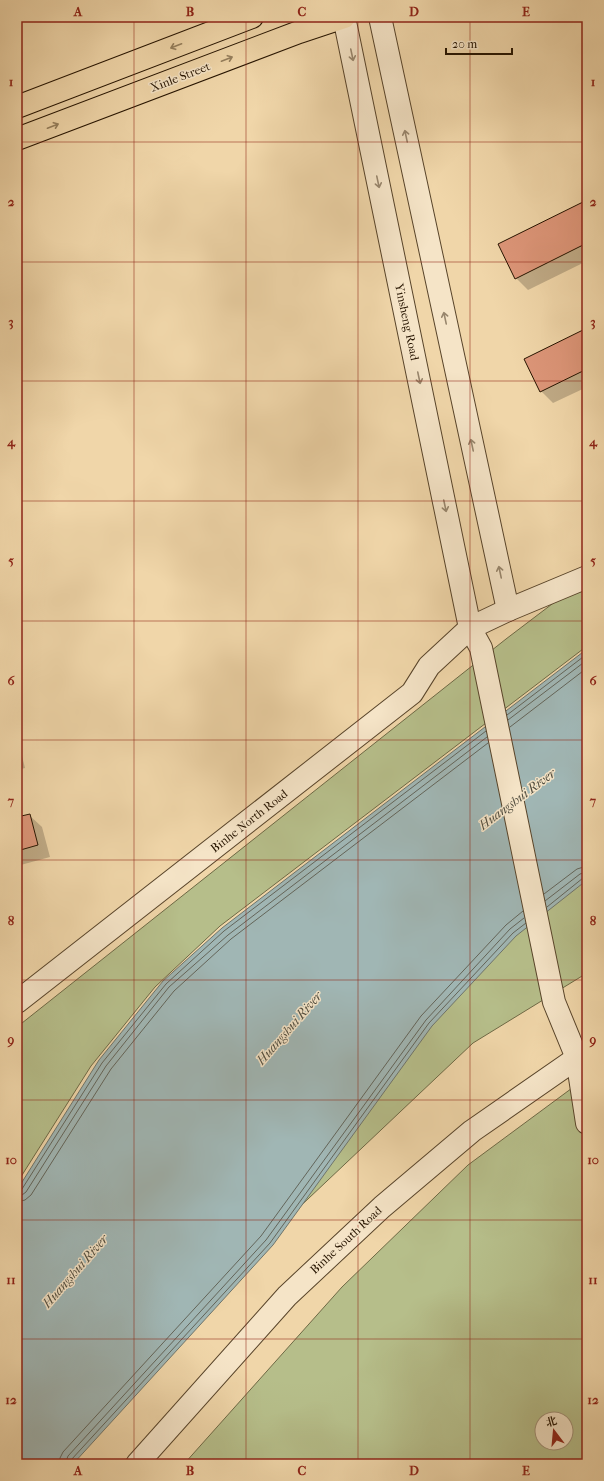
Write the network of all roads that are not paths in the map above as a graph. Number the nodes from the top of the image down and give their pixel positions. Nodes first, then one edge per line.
1 (252, 17) edge
2 (344, 17) edge
3 (380, 17) edge
4 (17, 107) edge
5 (17, 139) edge
6 (587, 577) edge
7 (508, 610) junction
8 (470, 628) junction
9 (17, 1002) edge
10 (582, 1054) edge
11 (587, 1123) edge
12 (137, 1464) edge

1 -> 4 main road
5 -> 2 main road, Xinle Street
2 -> 8 street, Yinsheng Road
7 -> 3 street
6 - 7 street, Binhe North Road
7 - 8 street, Binhe North Road
8 - 9 street, Binhe North Road
8 - 10 street, Yinsheng Road
10 - 11 street, Yinsheng Road
10 - 12 street, Binhe South Road

